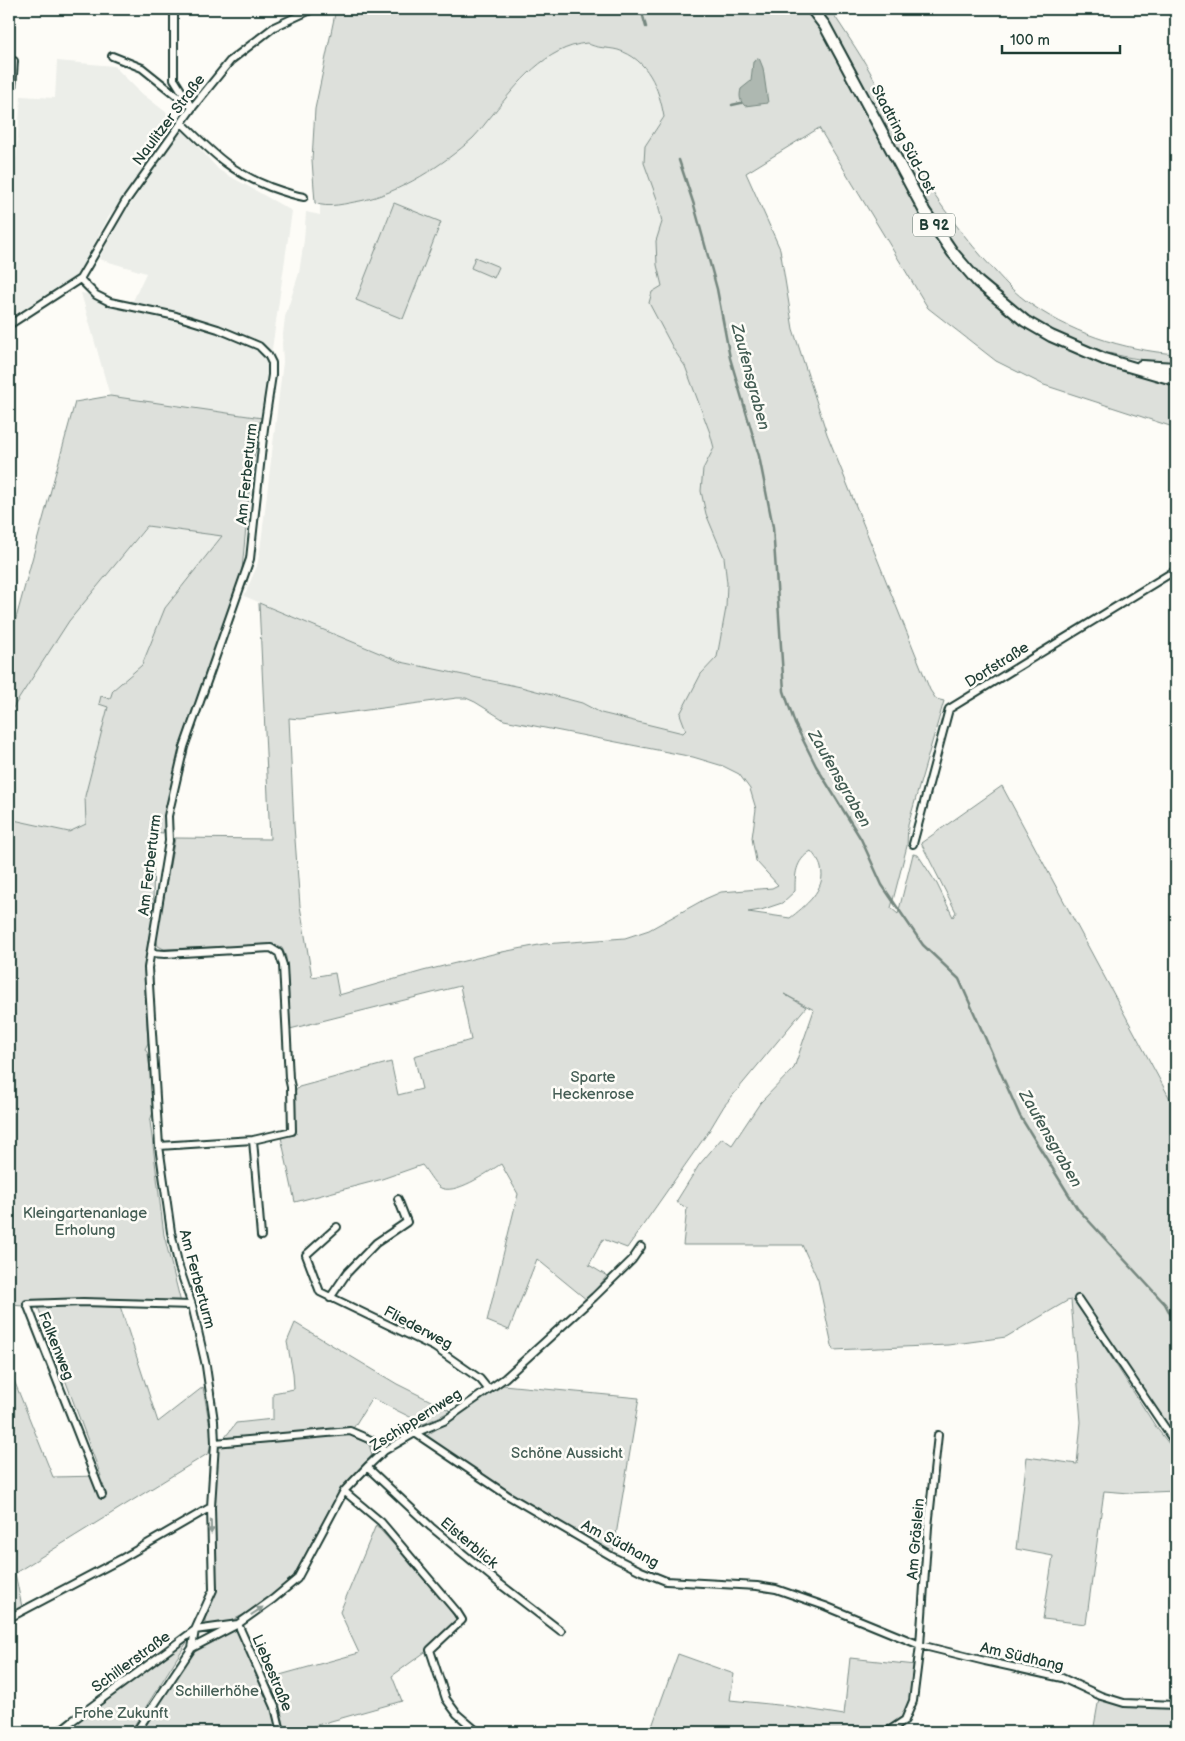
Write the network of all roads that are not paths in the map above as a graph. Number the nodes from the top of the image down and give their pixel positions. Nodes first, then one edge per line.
1 (174, 9) edge
2 (313, 9) edge
3 (812, 9) edge
4 (112, 56) dead end
5 (14, 60) dead end
6 (192, 108) junction
7 (182, 123) junction
8 (9, 130) edge
9 (304, 197) dead end
10 (80, 279) junction
11 (9, 326) edge
12 (1130, 366) junction
13 (1176, 368) edge
14 (1176, 380) edge
15 (1176, 570) edge
16 (913, 844) dead end
17 (151, 953) junction
18 (253, 1140) junction
19 (160, 1146) junction
20 (398, 1199) dead end
21 (337, 1227) dead end
22 (262, 1236) dead end
23 (641, 1246) dead end
24 (330, 1298) junction
25 (1078, 1299) dead end
26 (192, 1305) junction
27 (488, 1389) junction
28 (415, 1433) junction
29 (938, 1435) dead end
30 (215, 1443) junction
31 (1176, 1444) edge
32 (384, 1452) junction
33 (367, 1467) junction
34 (344, 1491) junction
35 (102, 1495) dead end
36 (211, 1507) junction
37 (9, 1618) edge
38 (238, 1624) junction
39 (195, 1630) junction
40 (561, 1631) dead end
41 (920, 1645) junction
42 (192, 1648) junction
43 (1176, 1705) edge
44 (58, 1732) edge
45 (136, 1732) edge
46 (281, 1732) edge
47 (478, 1732) edge
48 (887, 1732) edge

1 - 6 street
2 - 6 street, Naulitzer Straße
3 - 12 main road, Stadtring Süd-Ost / B 92
4 - 6 street
5 - 8 street
6 - 7 street, Naulitzer Straße
7 - 9 street
7 - 10 street, Naulitzer Straße
10 - 11 street, Naulitzer Straße
10 - 17 street, Am Ferberturm
12 - 13 main road, Stadtring Süd-Ost / B 92
12 - 14 main road, Stadtring Süd-Ost / B 92
15 - 16 street, Dorfstraße
17 - 18 street
17 - 19 street, Am Ferberturm
18 - 19 street
18 - 22 street
19 - 26 street, Am Ferberturm
20 - 24 street
21 - 24 street, Fliederweg
23 - 27 street, Zschippernweg
24 - 27 street, Fliederweg
25 - 31 street
26 - 30 street, Am Ferberturm
26 - 35 street, Falkenweg
27 - 28 street, Zschippernweg
28 - 32 street, Zschippernweg
28 - 41 street, Am Südhang
29 - 41 street, Am Gräslein
30 - 32 street
30 - 36 street, Am Ferberturm
32 - 33 street, Zschippernweg
33 - 34 street, Zschippernweg
33 - 40 street, Elsterblick
38 -> 34 street, Zschippernweg
34 - 47 street
36 - 37 street
36 -> 39 street, Am Ferberturm
38 - 39 street, Zschippernweg
38 - 42 street
38 - 46 street, Liebestraße
39 - 42 street
39 - 44 street, Schillerstraße
41 - 43 street, Am Südhang
41 - 48 street
42 - 45 street

